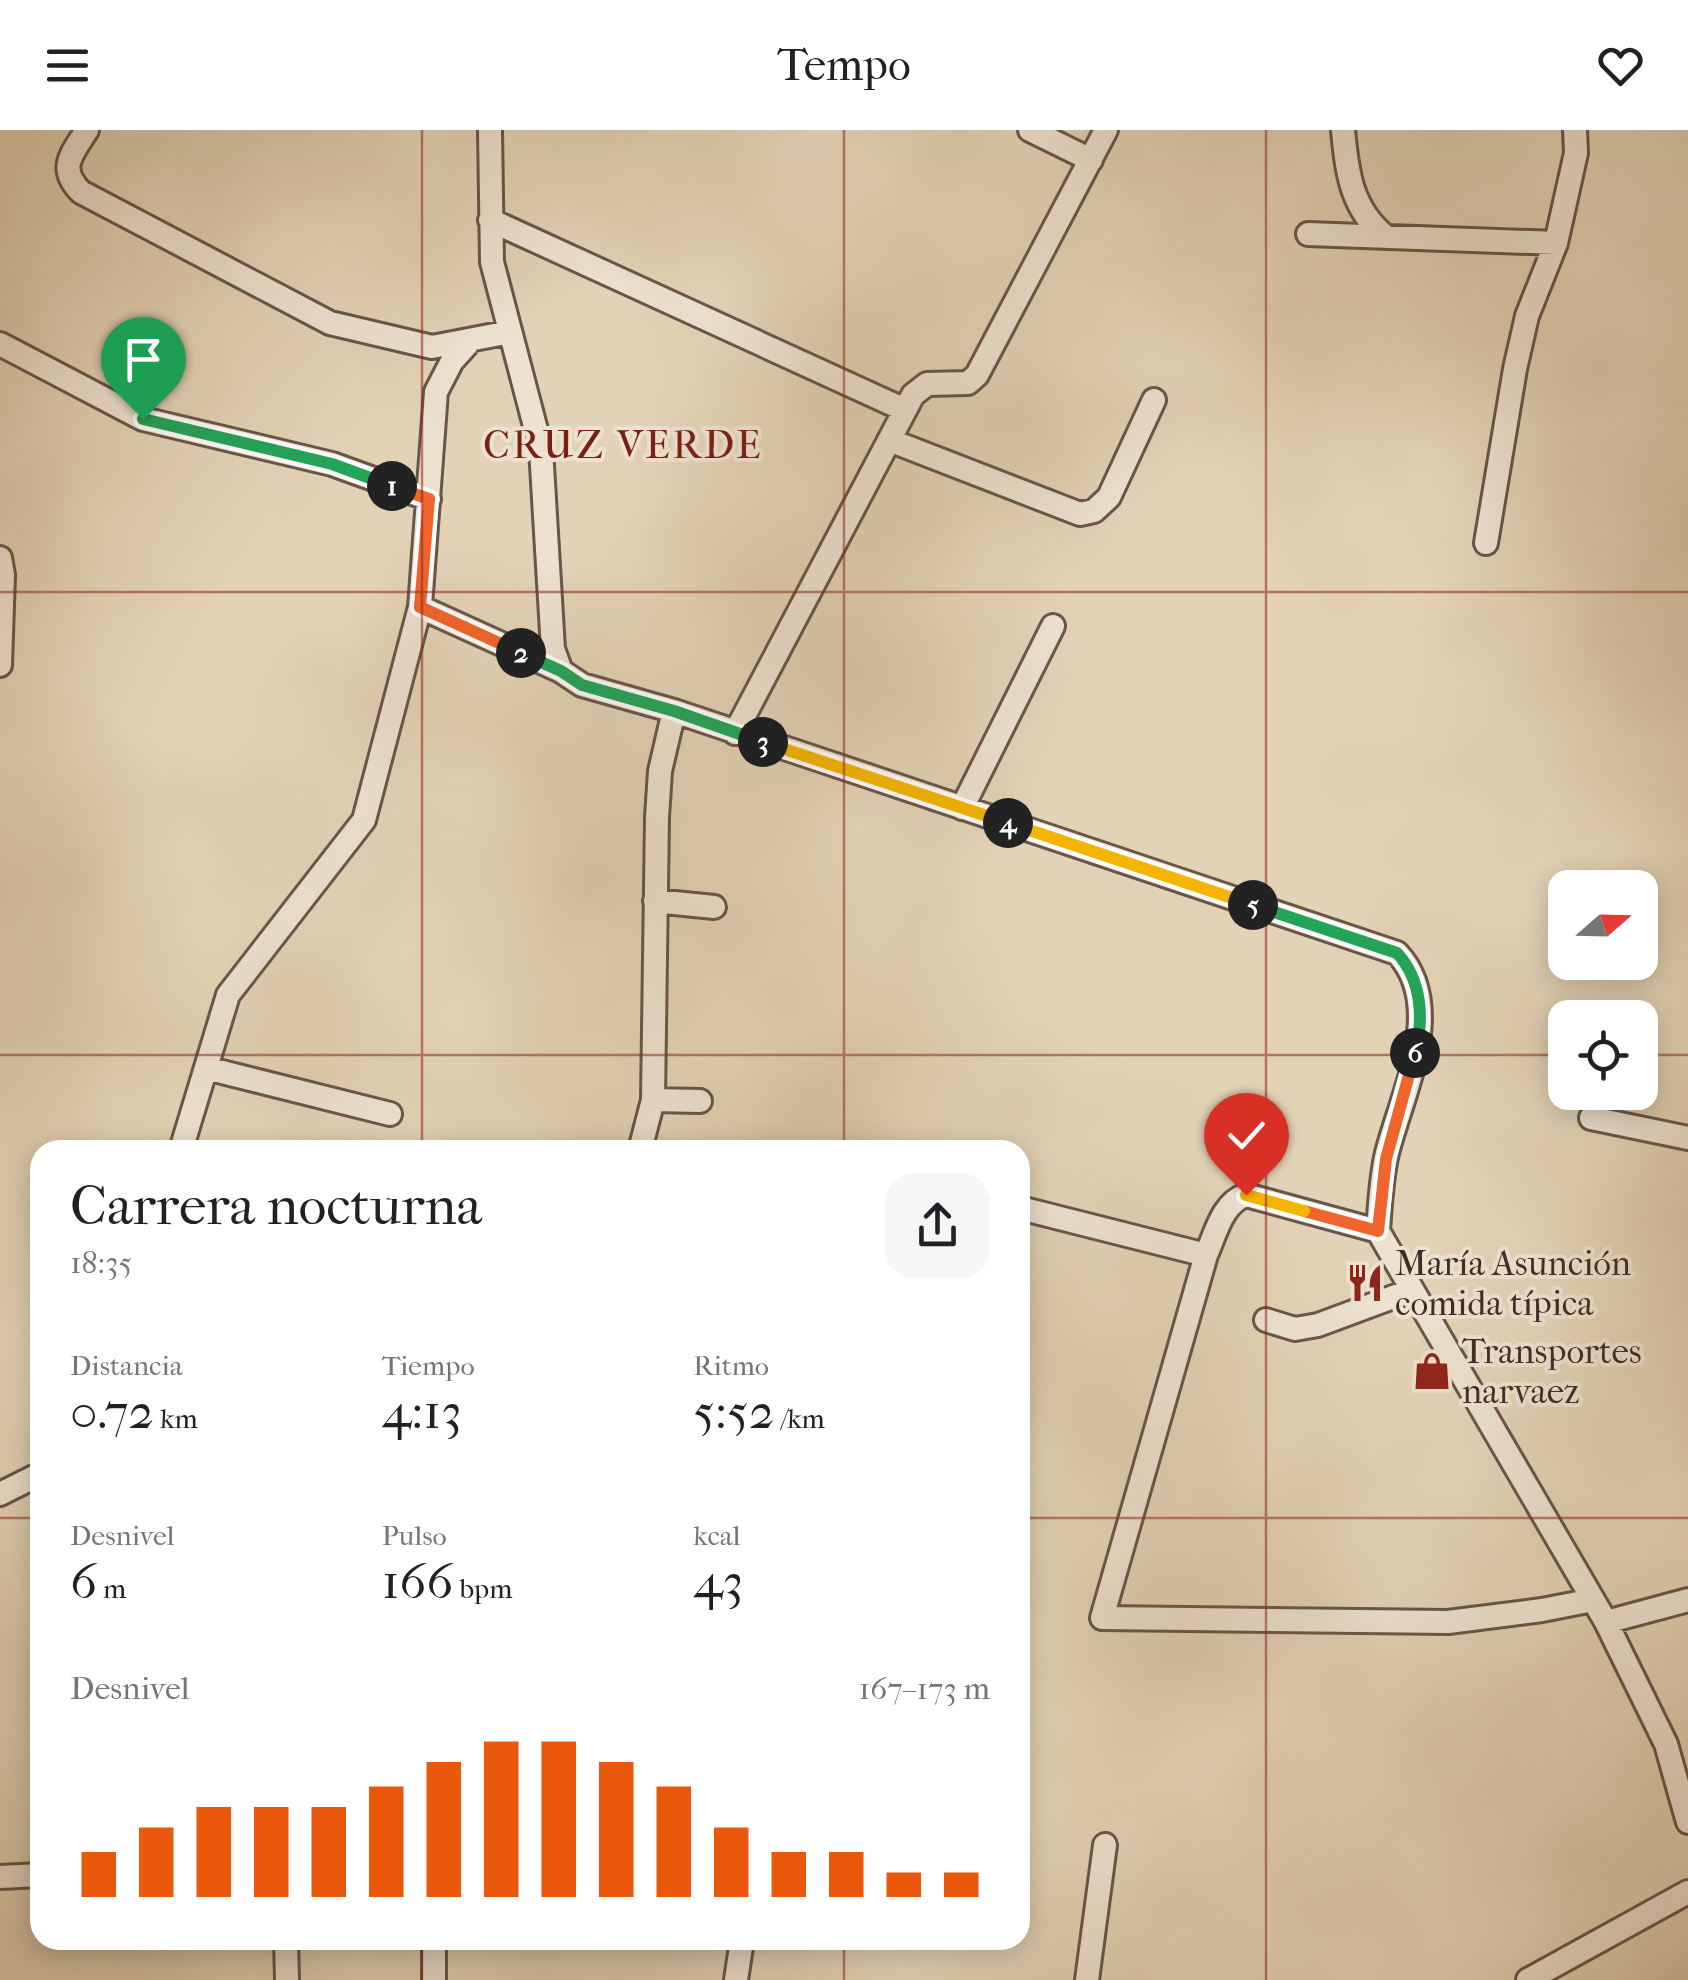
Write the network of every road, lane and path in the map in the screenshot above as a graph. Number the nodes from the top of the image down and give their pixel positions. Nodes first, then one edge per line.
1 (87, 130) edge
2 (490, 130) edge
3 (1030, 130) edge
4 (1106, 130) edge
5 (1343, 130) edge
6 (1575, 130) edge
7 (1090, 160) junction
8 (490, 220) junction
9 (1308, 234) dead end
10 (1386, 237) junction
11 (1556, 244) junction
12 (510, 332) junction
13 (471, 340) junction
14 (0, 344) edge
15 (1154, 400) dead end
16 (905, 410) junction
17 (889, 440) junction
18 (429, 499) junction
19 (1486, 542) dead end
20 (0, 558) edge
21 (420, 607) junction
22 (1053, 626) dead end
23 (0, 666) edge
24 (561, 671) junction
25 (674, 711) junction
26 (735, 732) junction
27 (962, 808) junction
28 (654, 901) junction
29 (714, 907) dead end
30 (206, 1068) junction
31 (652, 1100) junction
32 (700, 1101) dead end
33 (390, 1114) dead end
34 (1591, 1118) dead end
35 (1688, 1138) edge
36 (183, 1140) edge
37 (642, 1140) edge
38 (1030, 1216) edge
39 (1378, 1231) junction
40 (1206, 1255) junction
41 (1412, 1290) junction
42 (1266, 1320) dead end
43 (30, 1479) edge
44 (0, 1494) edge
45 (1593, 1600) junction
46 (1688, 1600) edge
47 (1606, 1622) junction
48 (1688, 1822) edge
49 (1105, 1846) dead end
50 (30, 1876) edge
51 (0, 1877) edge
52 (1688, 1892) edge
53 (286, 1950) edge
54 (434, 1950) edge
55 (740, 1950) edge
56 (1539, 1977) edge
57 (287, 1980) edge
58 (434, 1980) edge
59 (736, 1980) edge
60 (1087, 1980) edge

1 - 13 street
2 - 8 street
3 - 7 street
4 - 7 street
5 - 10 street
6 - 11 street
7 - 16 street
8 - 12 street
8 - 16 street
9 - 10 street
10 - 11 street
11 - 19 street
12 - 13 street
12 - 24 street
13 - 18 street
14 - 18 street
15 - 17 street
16 - 17 street
17 - 26 street
18 - 21 street
20 - 23 street
21 - 24 street
21 - 30 street
22 - 27 street
24 - 25 street
25 - 26 street
25 - 28 street
26 - 27 street
27 - 39 street
28 - 29 street
28 - 31 street
30 - 33 street
30 - 36 street
31 - 32 street
31 - 37 street
34 - 35 street
38 - 40 street
39 - 40 street
39 - 41 street
40 - 45 street
41 - 42 street
41 - 45 street
43 - 44 street
45 - 47 street
46 - 47 street
47 - 48 street
49 - 60 street
50 - 51 street
52 - 56 street
53 - 57 street
54 - 58 street
55 - 59 street

